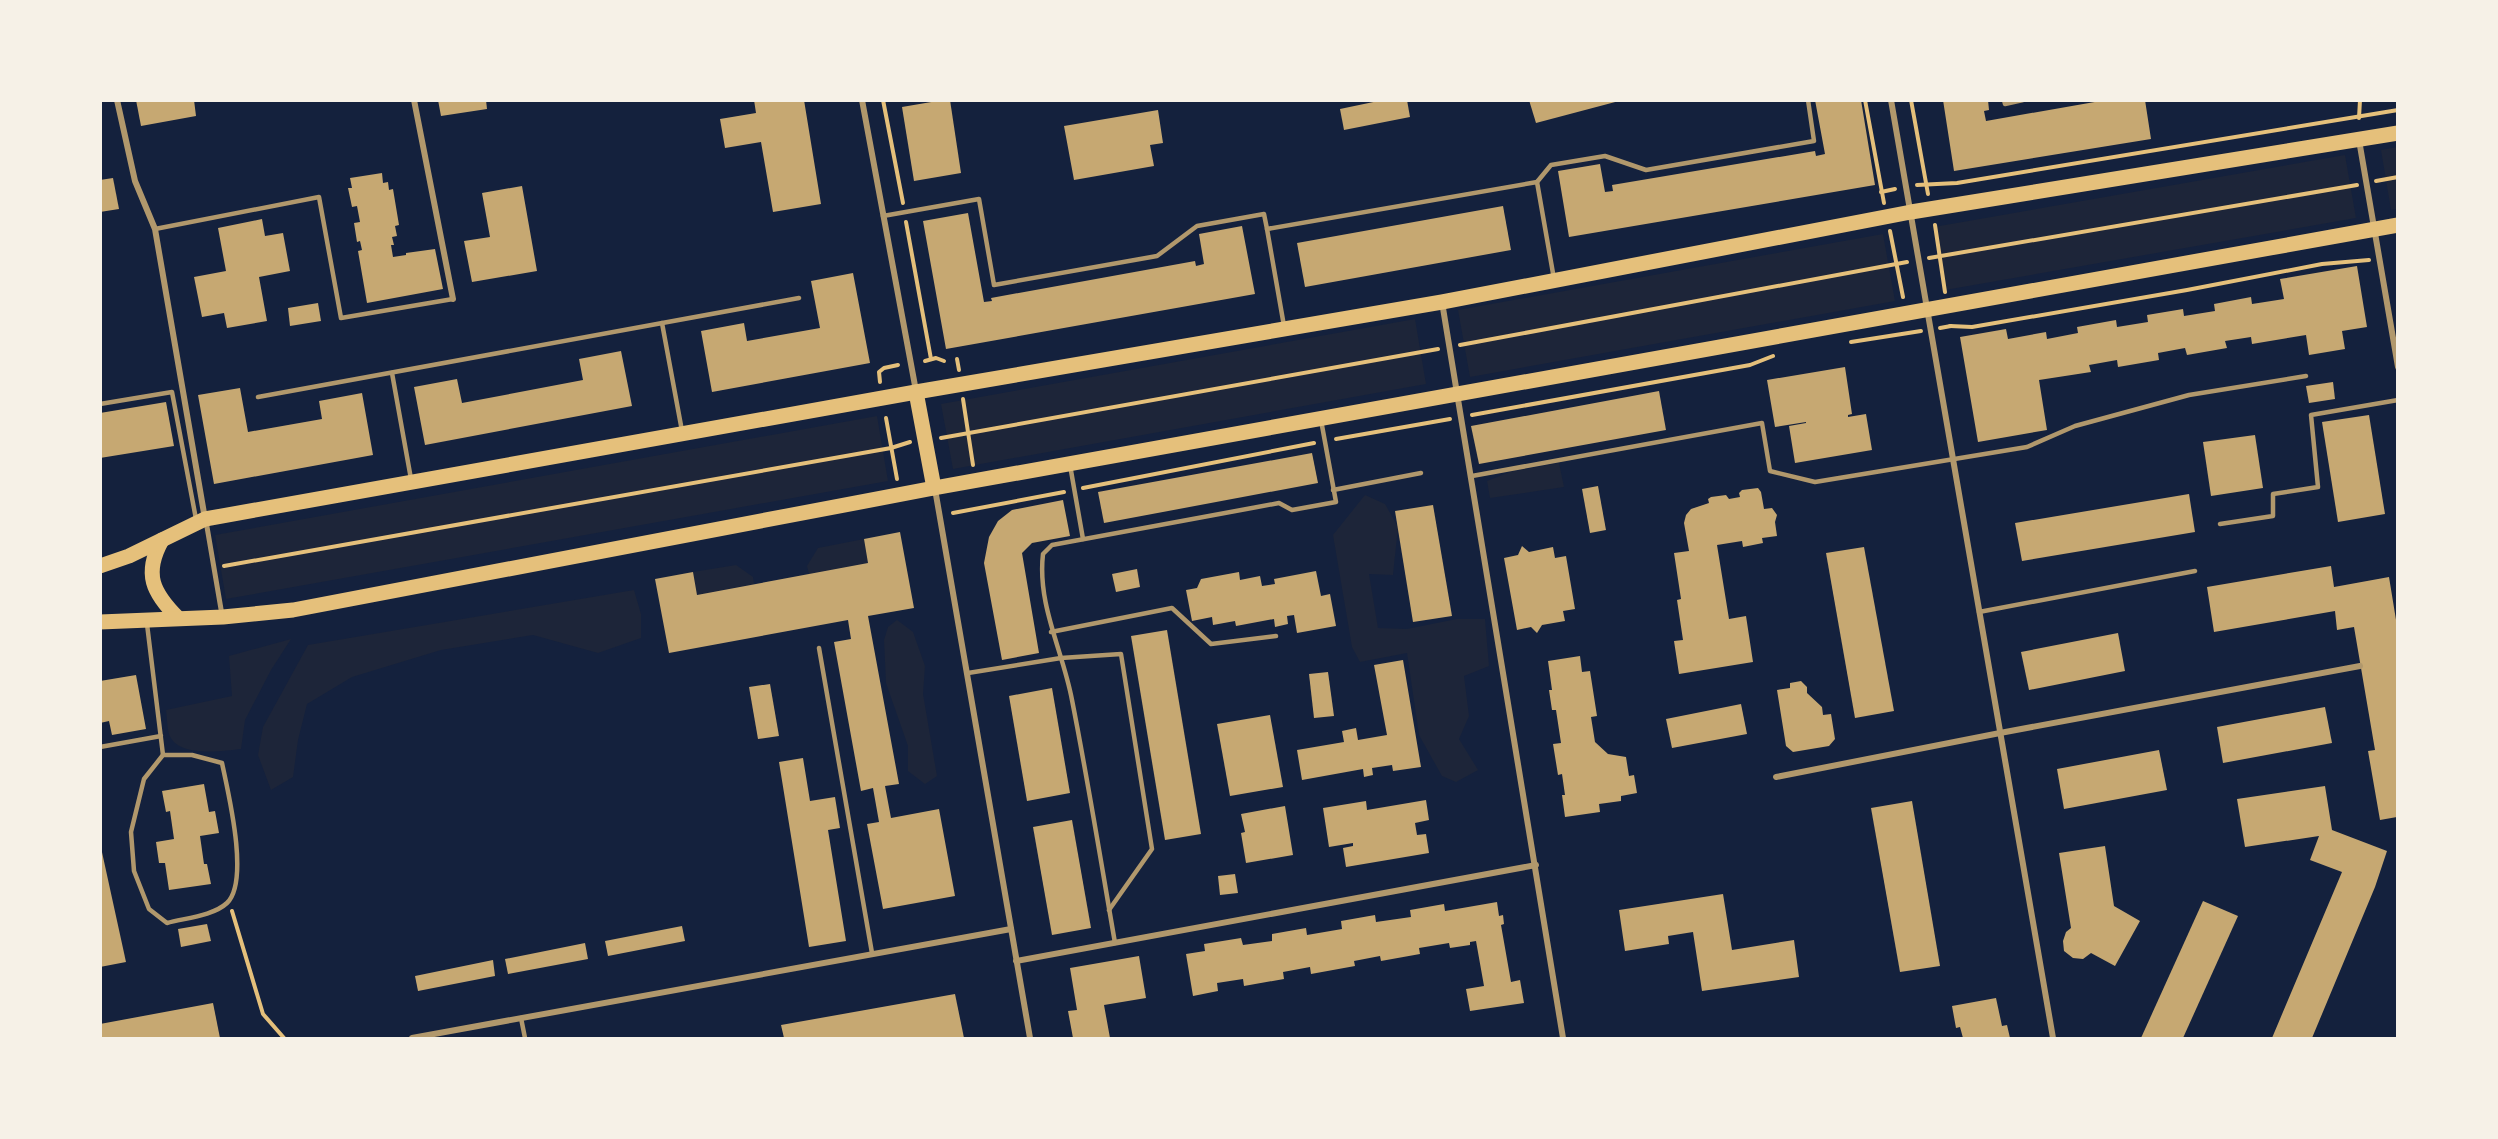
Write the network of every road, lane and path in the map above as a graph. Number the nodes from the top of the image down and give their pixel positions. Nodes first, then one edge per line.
1 (117, 100) edge
2 (414, 100) edge
3 (862, 100) edge
4 (883, 100) edge
5 (1808, 100) edge
6 (1864, 100) edge
7 (1891, 100) edge
8 (1911, 100) edge
9 (2004, 100) edge
10 (2023, 100) edge
11 (2360, 100) edge
12 (2397, 110) edge
13 (2360, 116) junction
14 (2397, 133) edge
15 (2359, 140) junction
16 (2397, 177) edge
17 (1537, 182) junction
18 (2365, 183) junction
19 (1881, 192) dead end
20 (904, 212) junction
21 (1911, 212) junction
22 (883, 216) junction
23 (1934, 221) dead end
24 (2397, 225) edge
25 (155, 229) junction
26 (1267, 229) junction
27 (2373, 229) junction
28 (1891, 232) dead end
29 (1940, 256) junction
30 (1920, 260) junction
31 (2378, 260) junction
32 (1896, 263) junction
33 (1554, 282) junction
34 (1946, 297) dead end
35 (798, 298) dead end
36 (1903, 298) dead end
37 (453, 299) joint
38 (1442, 302) junction
39 (1927, 309) junction
40 (662, 323) junction
41 (1946, 327) dead end
42 (1284, 329) junction
43 (1916, 332) dead end
44 (1844, 344) dead end
45 (1450, 347) junction
46 (1778, 354) dead end
47 (931, 359) junction
48 (957, 359) dead end
49 (925, 361) dead end
50 (944, 361) dead end
51 (898, 365) dead end
52 (2397, 367) edge
53 (879, 372) dead end
54 (392, 373) junction
55 (2306, 376) dead end
56 (961, 384) junction
57 (916, 392) junction
58 (1458, 394) junction
59 (258, 397) dead end
60 (2397, 400) edge
61 (100, 404) edge
62 (1462, 417) junction
63 (886, 418) dead end
64 (1320, 419) junction
65 (682, 433) junction
66 (968, 434) junction
67 (925, 438) junction
68 (1324, 441) junction
69 (891, 448) junction
70 (1953, 459) junction
71 (1069, 464) junction
72 (1421, 473) dead end
73 (1472, 476) junction
74 (897, 479) dead end
75 (976, 480) junction
76 (411, 482) junction
77 (934, 488) junction
78 (1074, 490) junction
79 (1333, 490) junction
80 (980, 508) junction
81 (953, 513) dead end
82 (201, 521) junction
83 (2220, 524) dead end
84 (1083, 539) junction
85 (162, 540) junction
86 (100, 566) edge
87 (214, 568) junction
88 (2195, 571) dead end
89 (1979, 612) junction
90 (223, 617) junction
91 (178, 618) junction
92 (146, 619) junction
93 (100, 622) edge
94 (1051, 632) junction
95 (1276, 636) dead end
96 (819, 648) dead end
97 (1061, 658) junction
98 (2360, 666) dead end
99 (968, 673) junction
100 (2000, 733) junction
101 (161, 736) junction
102 (100, 747) edge
103 (163, 755) junction
104 (1776, 777) dead end
105 (1536, 865) junction
106 (229, 902) junction
107 (1109, 910) junction
108 (1011, 928) junction
109 (1115, 943) junction
110 (872, 953) junction
111 (1016, 961) junction
112 (521, 1018) junction
113 (284, 1038) edge
114 (412, 1038) edge
115 (525, 1038) edge
116 (1030, 1038) edge
117 (1563, 1038) edge
118 (2053, 1038) edge

1 - 25 street
2 - 37 street
3 - 22 street
4 - 20 path
5 - 17 lane
6 - 19 path
7 - 21 street
8 - 13 path
9 - 10 lane
11 - 13 path
12 - 13 path
13 - 15 path
14 - 15 main road
15 - 18 street
15 - 21 main road
16 - 18 path
17 - 26 lane
17 - 33 lane
18 - 27 street
18 - 29 path
20 - 22 lane
20 - 26 lane
20 - 47 path
21 - 30 street
21 - 33 main road
22 - 57 street
23 - 29 path
24 - 27 main road
25 - 37 lane
25 - 82 street
26 - 42 lane
27 - 31 street
27 - 39 main road
28 - 32 path
29 - 30 path
29 - 34 path
30 - 32 path
30 - 39 street
31 - 41 path
31 - 52 street
32 - 36 path
32 - 45 path
33 - 38 main road
35 - 40 lane
38 - 42 main road
38 - 45 street
39 - 58 main road
39 - 70 street
40 - 54 lane
40 - 65 lane
42 - 56 main road
43 - 44 path
45 - 58 street
45 - 66 path
46 - 62 path
47 - 49 path
47 - 50 path
48 - 56 path
51 - 53 path
54 - 59 lane
54 - 76 lane
55 - 70 lane
56 - 57 main road
56 - 66 path
57 - 65 main road
57 - 67 main road
58 - 62 street
58 - 64 main road
60 - 83 lane
61 - 82 lane
62 - 68 path
62 - 73 street
63 - 69 path
64 - 68 lane
64 - 71 main road
65 - 76 main road
66 - 67 path
66 - 75 path
67 - 69 path
67 - 77 main road
68 - 78 path
68 - 79 lane
69 - 74 path
69 - 87 path
70 - 73 lane
70 - 89 street
71 - 75 main road
71 - 78 lane
72 - 79 lane
73 - 105 street
75 - 77 main road
75 - 80 path
76 - 82 main road
77 - 90 main road
77 - 99 street
78 - 80 path
78 - 84 lane
79 - 84 lane
80 - 81 path
82 - 85 main road
82 - 87 street
84 - 94 lane
85 - 86 main road
85 - 91 main road
87 - 90 street
88 - 89 lane
89 - 100 street
90 - 91 main road
91 - 92 main road
92 - 93 main road
92 - 101 lane
94 - 95 lane
94 - 97 lane
96 - 110 lane
97 - 99 lane
97 - 107 lane
97 - 107 lane
98 - 100 street
99 - 108 street
100 - 104 street
100 - 118 street
101 - 102 lane
101 - 103 lane
103 - 106 lane
103 - 106 lane
105 - 109 street
105 - 117 street
106 - 113 path
107 - 109 lane
108 - 110 street
108 - 111 street
109 - 111 street
110 - 112 street
111 - 116 street
112 - 114 street
112 - 115 lane

